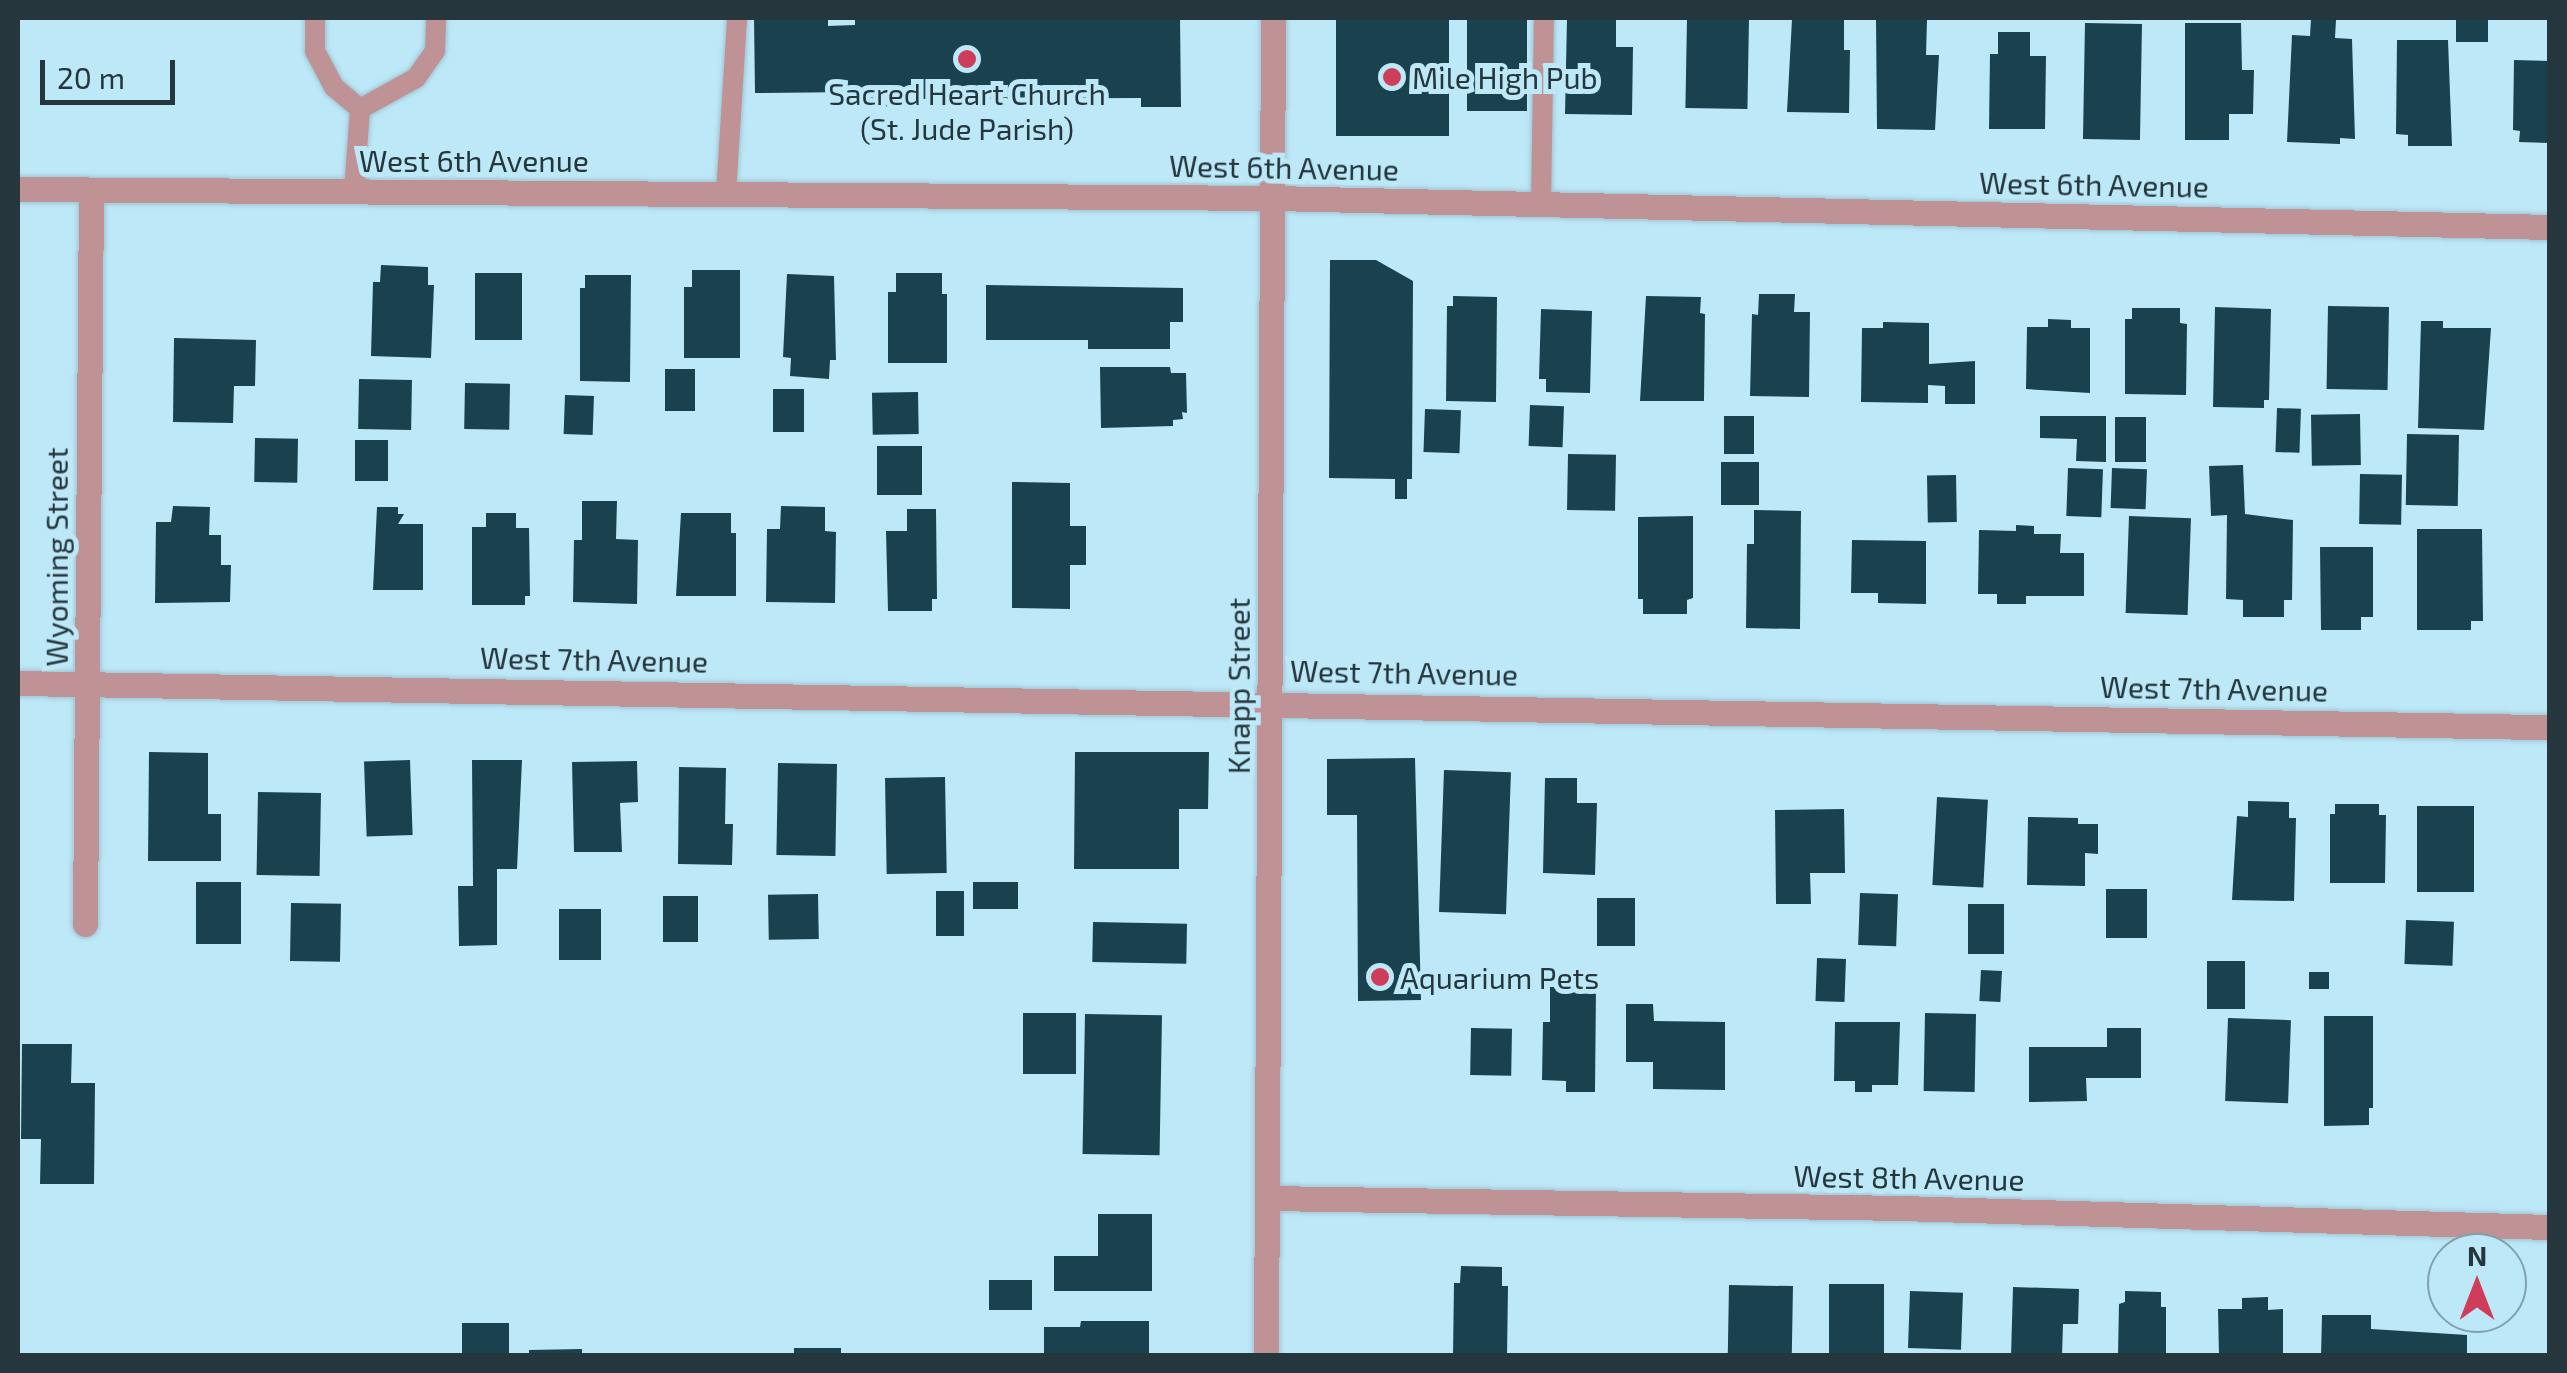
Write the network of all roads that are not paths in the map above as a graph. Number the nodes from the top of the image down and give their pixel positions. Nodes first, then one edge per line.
1 (315, 18) edge
2 (436, 18) edge
3 (737, 18) edge
4 (1272, 18) edge
5 (1544, 18) edge
6 (360, 109) junction
7 (18, 189) edge
8 (91, 190) junction
9 (354, 191) junction
10 (726, 194) junction
11 (1272, 198) junction
12 (1541, 204) junction
13 (2550, 227) edge
14 (18, 682) edge
15 (88, 684) junction
16 (1270, 702) junction
17 (2550, 727) edge
18 (85, 924) dead end
19 (1267, 1198) junction
20 (2550, 1227) edge
21 (1266, 1356) edge

1 - 6 lane
2 - 6 lane
3 - 10 lane
4 - 11 street, Knapp Street
5 - 12 lane
6 - 9 lane
7 - 8 street, West 6th Avenue
8 - 9 street, West 6th Avenue
8 - 15 street, Wyoming Street
9 - 10 street, West 6th Avenue
10 - 11 street, West 6th Avenue
11 - 12 street, West 6th Avenue
11 - 16 street, Knapp Street
12 - 13 street, West 6th Avenue
14 - 15 street, West 7th Avenue
15 - 16 street, West 7th Avenue
15 - 18 street, Wyoming Street
16 - 17 street, West 7th Avenue
16 - 19 street, Knapp Street
19 - 20 street, West 8th Avenue
19 - 21 street, Knapp Street

